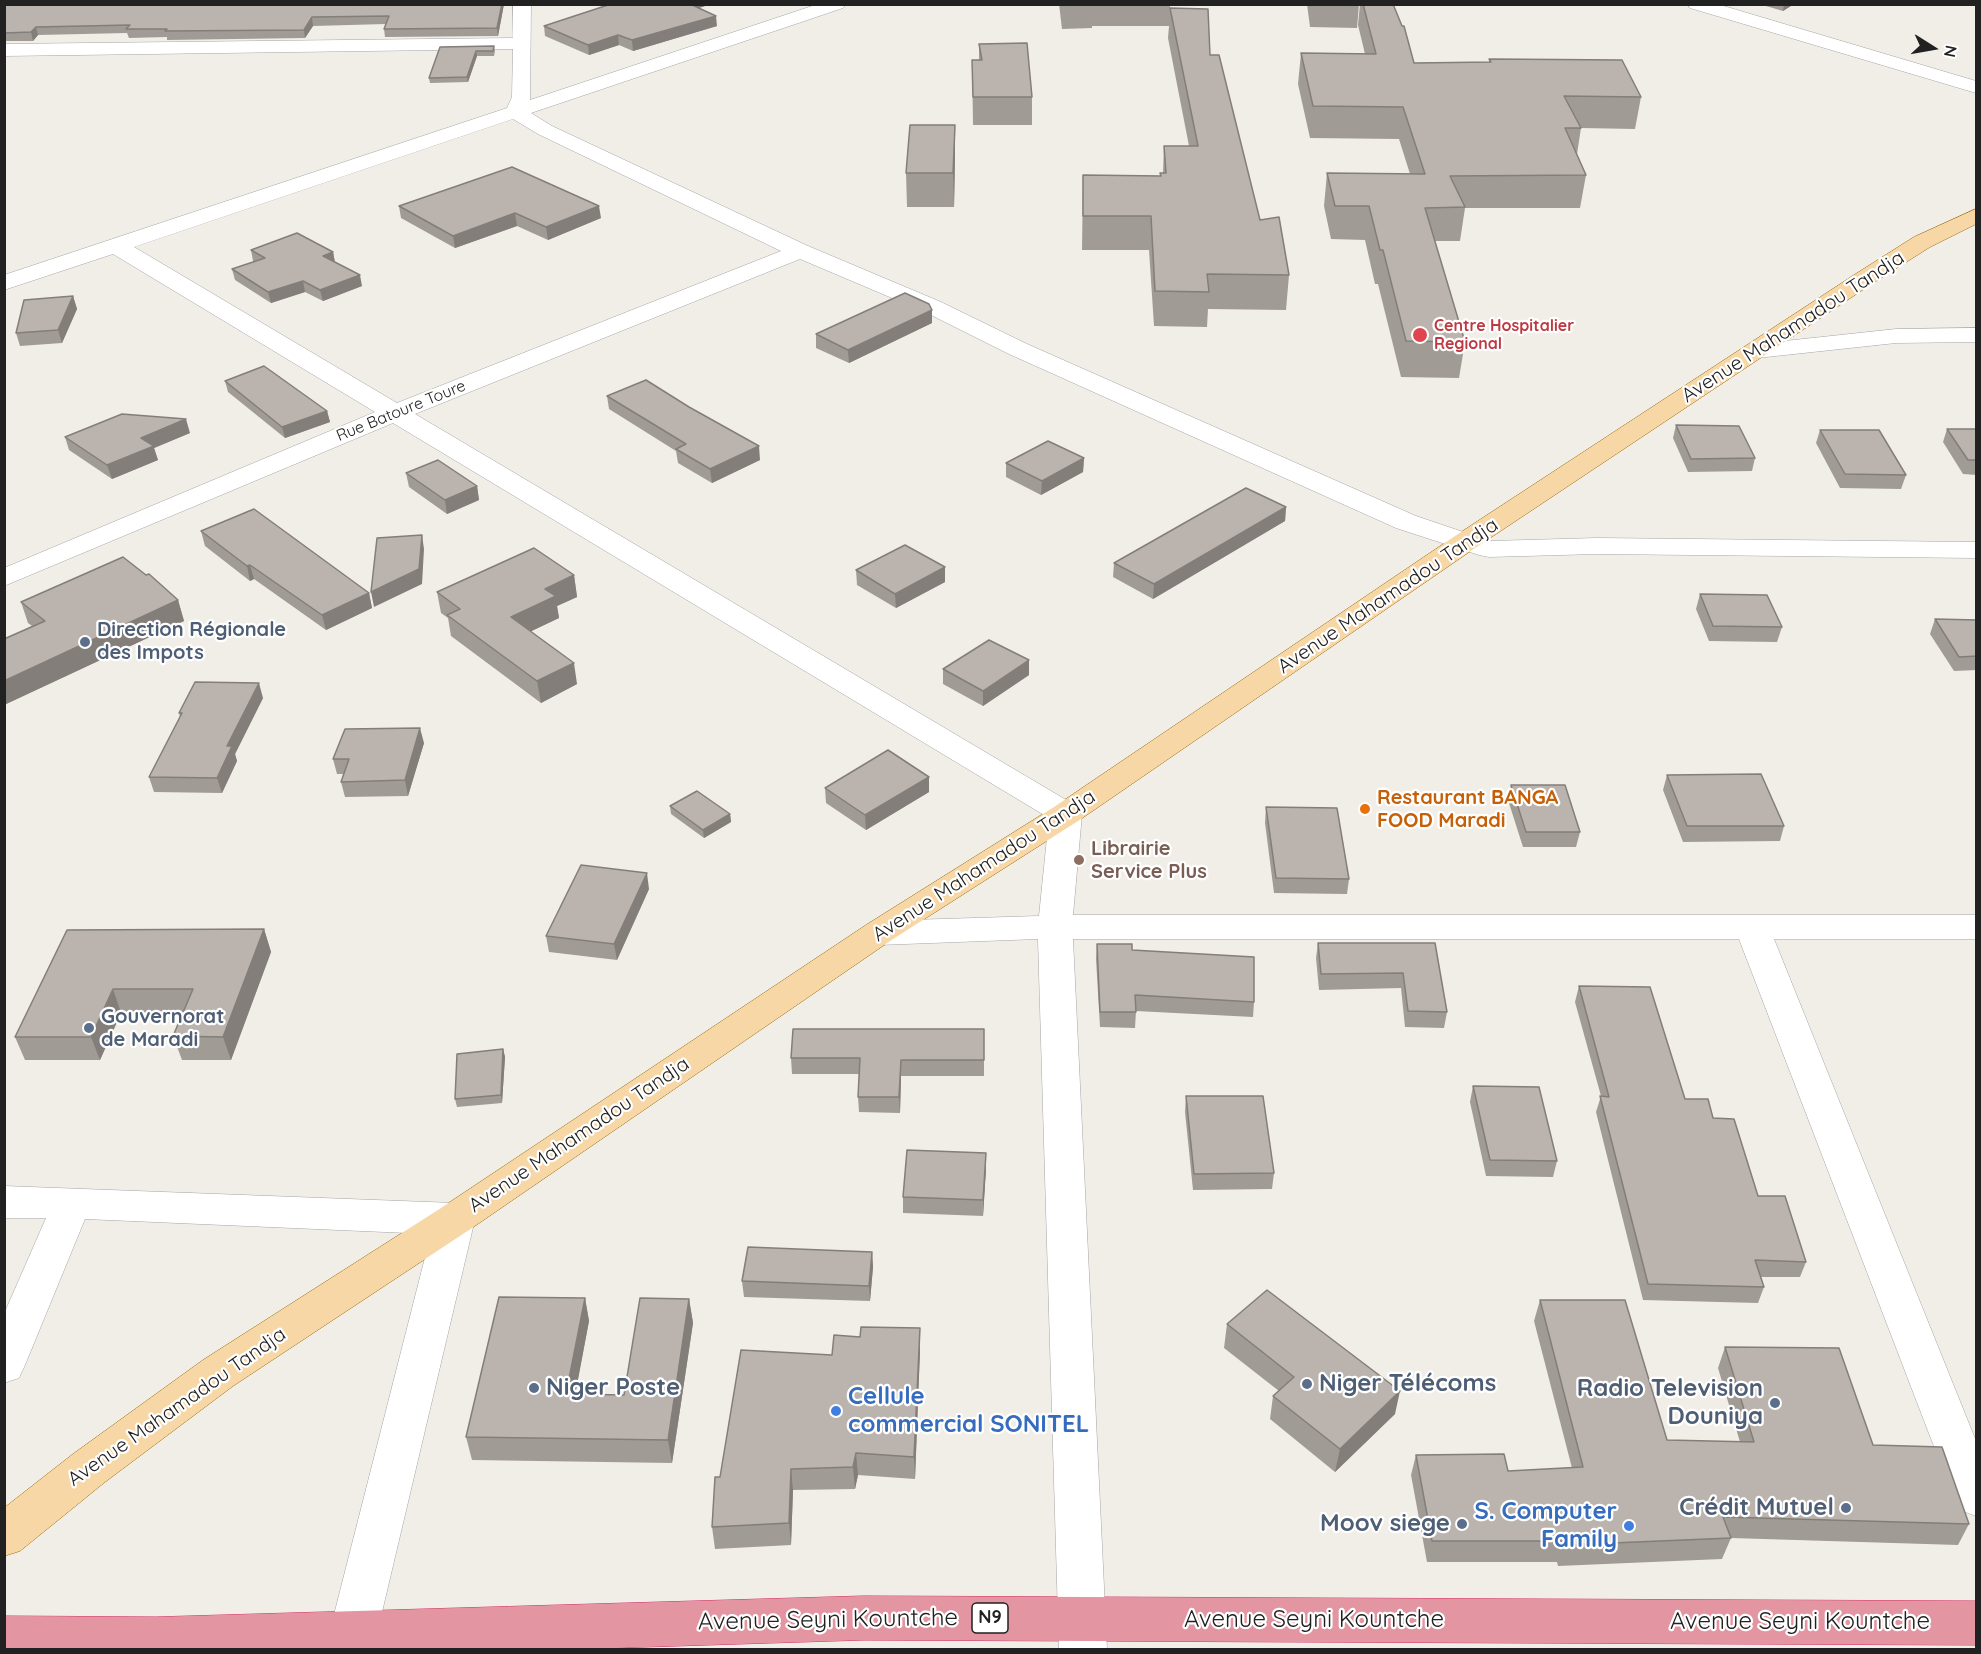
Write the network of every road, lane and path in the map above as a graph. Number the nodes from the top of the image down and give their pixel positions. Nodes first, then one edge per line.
1 (522, 4) edge
2 (837, 4) edge
3 (1696, 4) edge
4 (1738, 9) edge
5 (520, 43) junction
6 (4, 50) edge
7 (1977, 87) edge
8 (526, 104) junction
9 (1977, 216) edge
10 (116, 246) junction
11 (800, 251) junction
12 (4, 283) edge
13 (1977, 335) edge
14 (1757, 351) junction
15 (1200, 406) dead end
16 (397, 412) junction
17 (1215, 437) junction
18 (1475, 536) junction
19 (1977, 550) edge
20 (4, 578) edge
21 (1066, 814) junction
22 (1055, 927) junction
23 (1752, 927) junction
24 (1977, 927) edge
25 (878, 933) junction
26 (4, 1202) edge
27 (72, 1203) junction
28 (455, 1219) junction
29 (4, 1365) edge
30 (1977, 1496) edge
31 (4, 1536) edge
32 (1977, 1623) edge
33 (1082, 1634) edge
34 (4, 1638) edge
35 (351, 1641) edge

1 - 5 street
2 - 8 street
3 - 4 street
4 - 7 street
5 - 6 street
5 - 8 street
8 - 10 street
8 - 11 street
8 - 15 street
9 - 14 main road, Avenue Mahamadou Tandja
10 - 12 street
10 - 16 street
11 - 16 street, Rue Batoure Toure
11 - 17 street
13 - 14 street
14 - 18 main road, Avenue Mahamadou Tandja
16 - 20 street, Rue Batoure Toure
16 - 21 street
17 - 18 street
17 - 18 street
18 - 19 street
18 - 21 main road, Avenue Mahamadou Tandja
21 - 22 street
21 - 25 main road, Avenue Mahamadou Tandja
22 - 23 street
22 - 25 street
22 - 33 street
23 - 24 street
23 - 30 street
25 - 28 main road, Avenue Mahamadou Tandja
26 - 27 street
27 - 28 street
27 - 29 street
28 - 31 main road, Avenue Mahamadou Tandja
28 - 35 street
32 - 33 highway, Avenue Seyni Kountche / N9
33 - 35 highway, Avenue Seyni Kountche / N9
34 - 35 highway, Avenue Seyni Kountche / N9

